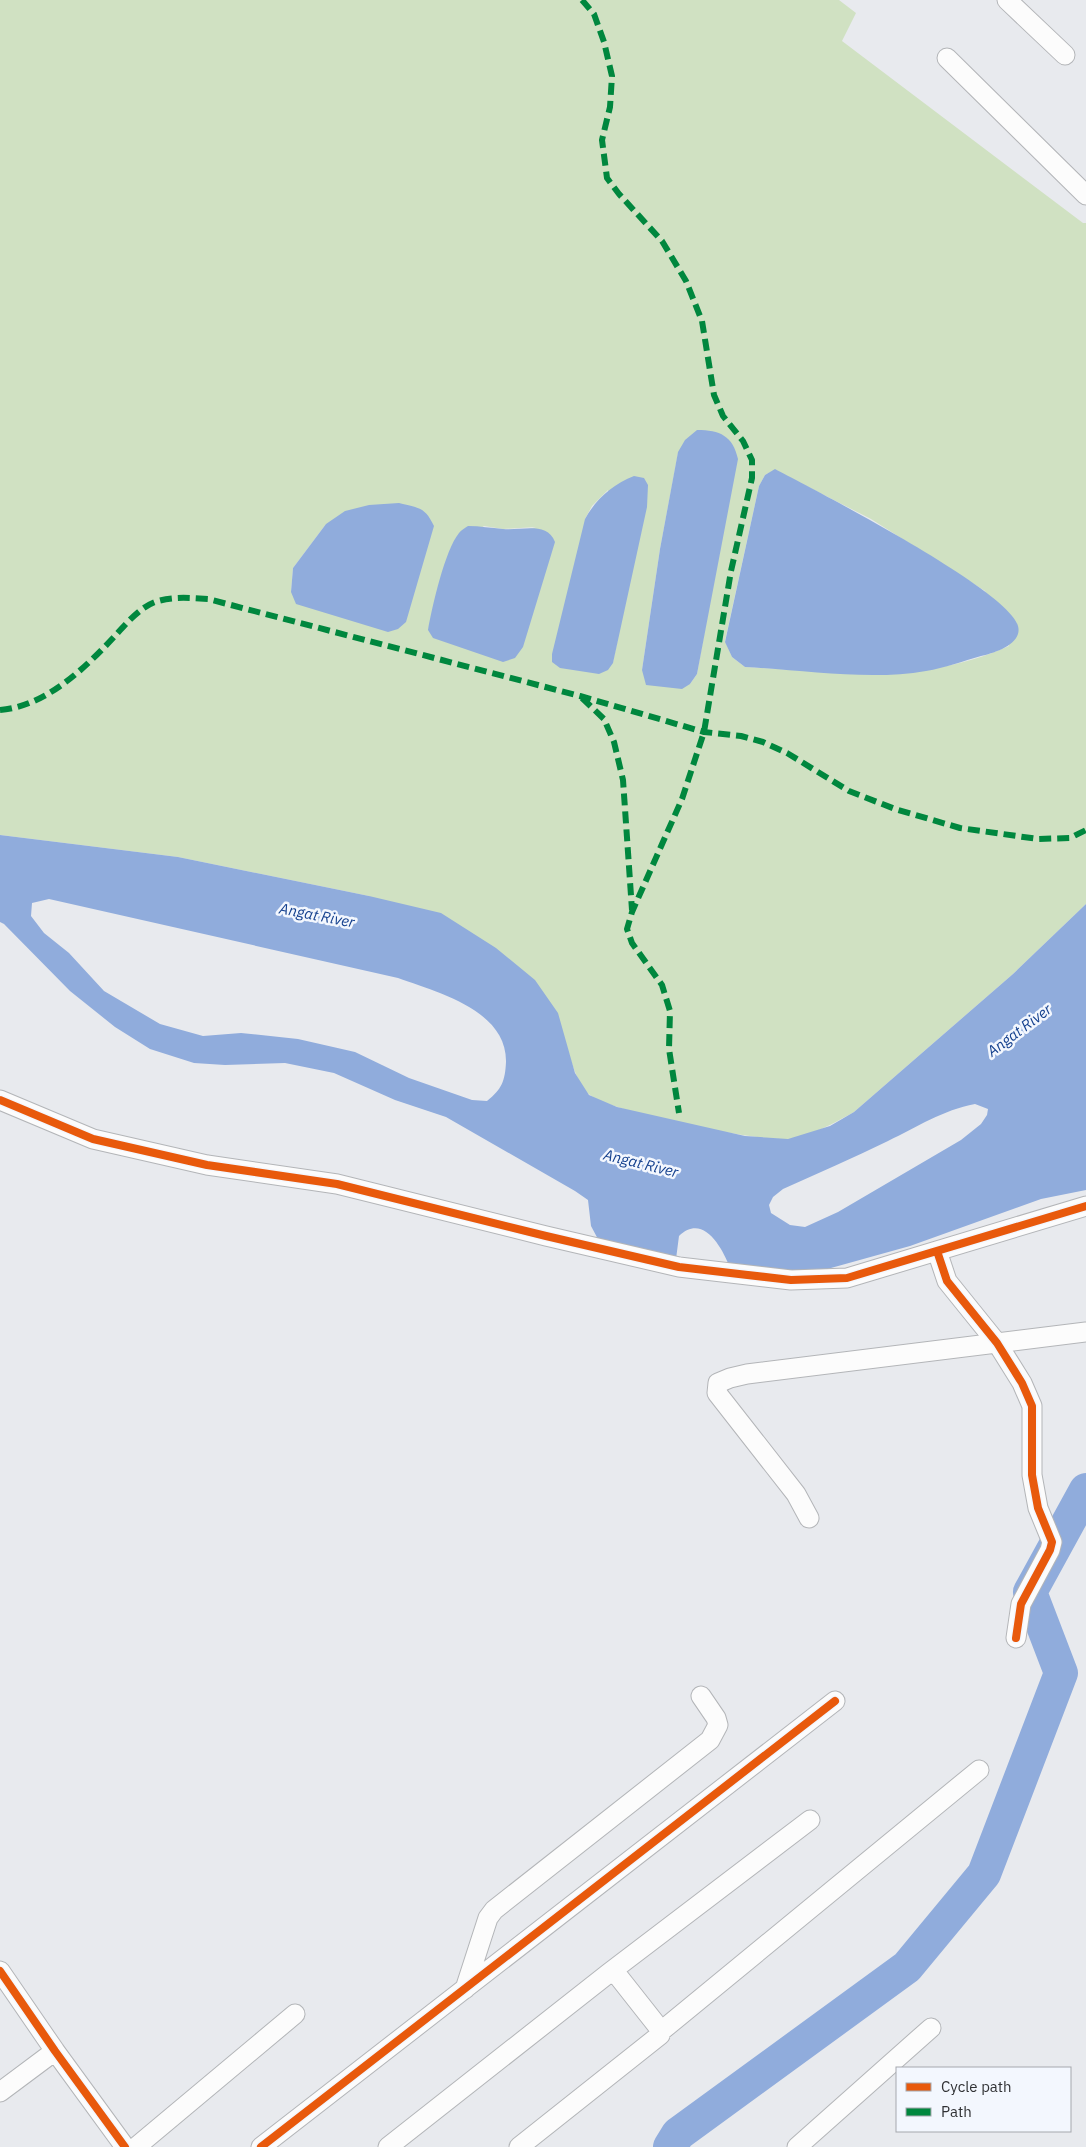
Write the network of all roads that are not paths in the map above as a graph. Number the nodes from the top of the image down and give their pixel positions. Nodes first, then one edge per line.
1 (1007, 0) edge
2 (1065, 55) dead end
3 (947, 58) dead end
4 (1086, 195) edge
5 (0, 1100) edge
6 (1086, 1206) edge
7 (937, 1251) junction
8 (1086, 1332) edge
9 (997, 1343) junction
10 (809, 1518) dead end
11 (1016, 1638) dead end
12 (701, 1696) dead end
13 (835, 1701) dead end
14 (979, 1770) dead end
15 (810, 1820) dead end
16 (0, 1971) edge
17 (610, 1973) junction
18 (465, 1989) junction
19 (295, 2014) dead end
20 (931, 2028) dead end
21 (660, 2032) junction
22 (55, 2052) junction
23 (0, 2092) edge
24 (125, 2147) edge
25 (136, 2147) edge
26 (261, 2147) edge
27 (388, 2147) edge
28 (519, 2147) edge
29 (797, 2147) edge

1 - 2 street
3 - 4 street
5 - 7 street
6 - 7 street
7 - 9 street
8 - 9 street
9 - 10 street
9 - 11 street
12 - 18 street
13 - 18 street
14 - 21 street
15 - 17 street
16 - 22 street
17 - 21 street
17 - 27 street
18 - 26 street
19 - 25 street
20 - 29 street
21 - 28 street
22 - 23 street
22 - 24 street

